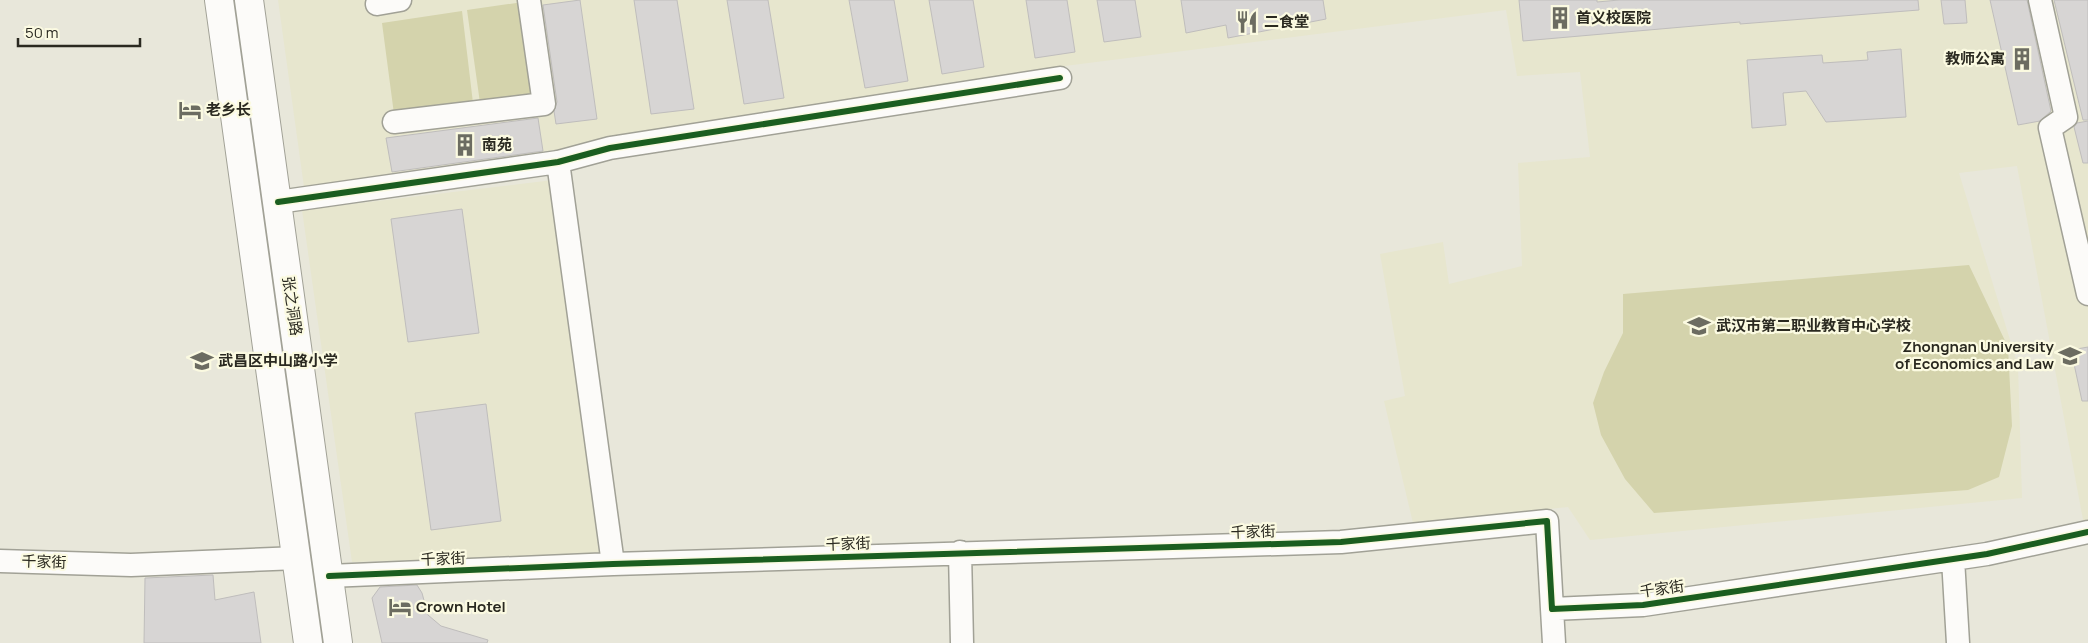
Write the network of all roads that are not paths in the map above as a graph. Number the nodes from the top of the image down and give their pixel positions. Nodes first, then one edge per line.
1 (219, 0) edge
2 (249, 0) edge
3 (400, 0) edge
4 (529, 0) edge
5 (2040, 0) edge
6 (376, 4) dead end
7 (1060, 78) dead end
8 (394, 122) dead end
9 (558, 162) junction
10 (278, 202) junction
11 (2088, 294) edge
12 (2088, 532) edge
13 (960, 552) junction
14 (298, 558) junction
15 (1953, 559) junction
16 (0, 561) edge
17 (614, 564) junction
18 (329, 576) junction
19 (1552, 609) junction
20 (308, 643) edge
21 (338, 643) edge
22 (962, 643) edge
23 (1554, 643) edge
24 (1958, 643) edge

1 - 14 main road, 张之洞路
2 - 10 main road, 张之洞路
3 - 6 street
4 - 8 street
5 - 11 street
7 - 9 street
9 - 10 street
9 - 17 street
10 - 18 main road, 张之洞路
12 - 15 street, 千家街
13 - 17 street, 千家街
13 - 19 street, 千家街
13 - 22 street
14 - 16 street, 千家街
14 - 20 main road, 张之洞路
15 - 19 street, 千家街
15 - 24 street
17 - 18 street, 千家街
18 - 21 main road, 张之洞路
19 - 23 street

